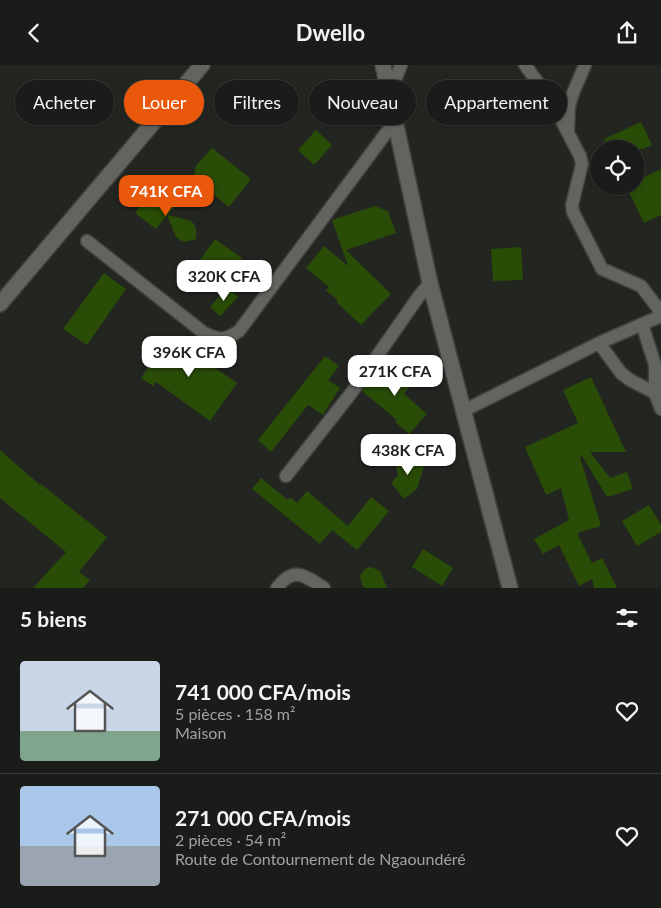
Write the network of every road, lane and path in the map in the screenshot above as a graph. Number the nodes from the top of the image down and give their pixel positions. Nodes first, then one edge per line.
1 (202, 65) edge
2 (384, 65) edge
3 (401, 65) edge
4 (525, 65) edge
5 (586, 65) edge
6 (387, 80) edge
7 (395, 80) edge
8 (392, 125) edge
9 (396, 125) edge
10 (568, 131) junction
11 (87, 241) dead end
12 (430, 283) junction
13 (0, 304) edge
14 (661, 312) edge
15 (661, 316) edge
16 (642, 324) junction
17 (599, 343) junction
18 (655, 393) junction
19 (661, 409) edge
20 (463, 411) junction
21 (286, 476) dead end
22 (277, 588) edge
23 (324, 588) edge
24 (510, 588) edge

1 - 13 street
2 - 6 street
3 - 7 street
4 - 10 street
5 - 10 street
8 - 11 street
9 - 12 street
10 - 14 street
12 - 20 street
12 - 21 street
15 - 16 street
16 - 17 street
16 - 18 street
17 - 18 street
17 - 20 street
18 - 19 street
20 - 24 street
22 - 23 street

